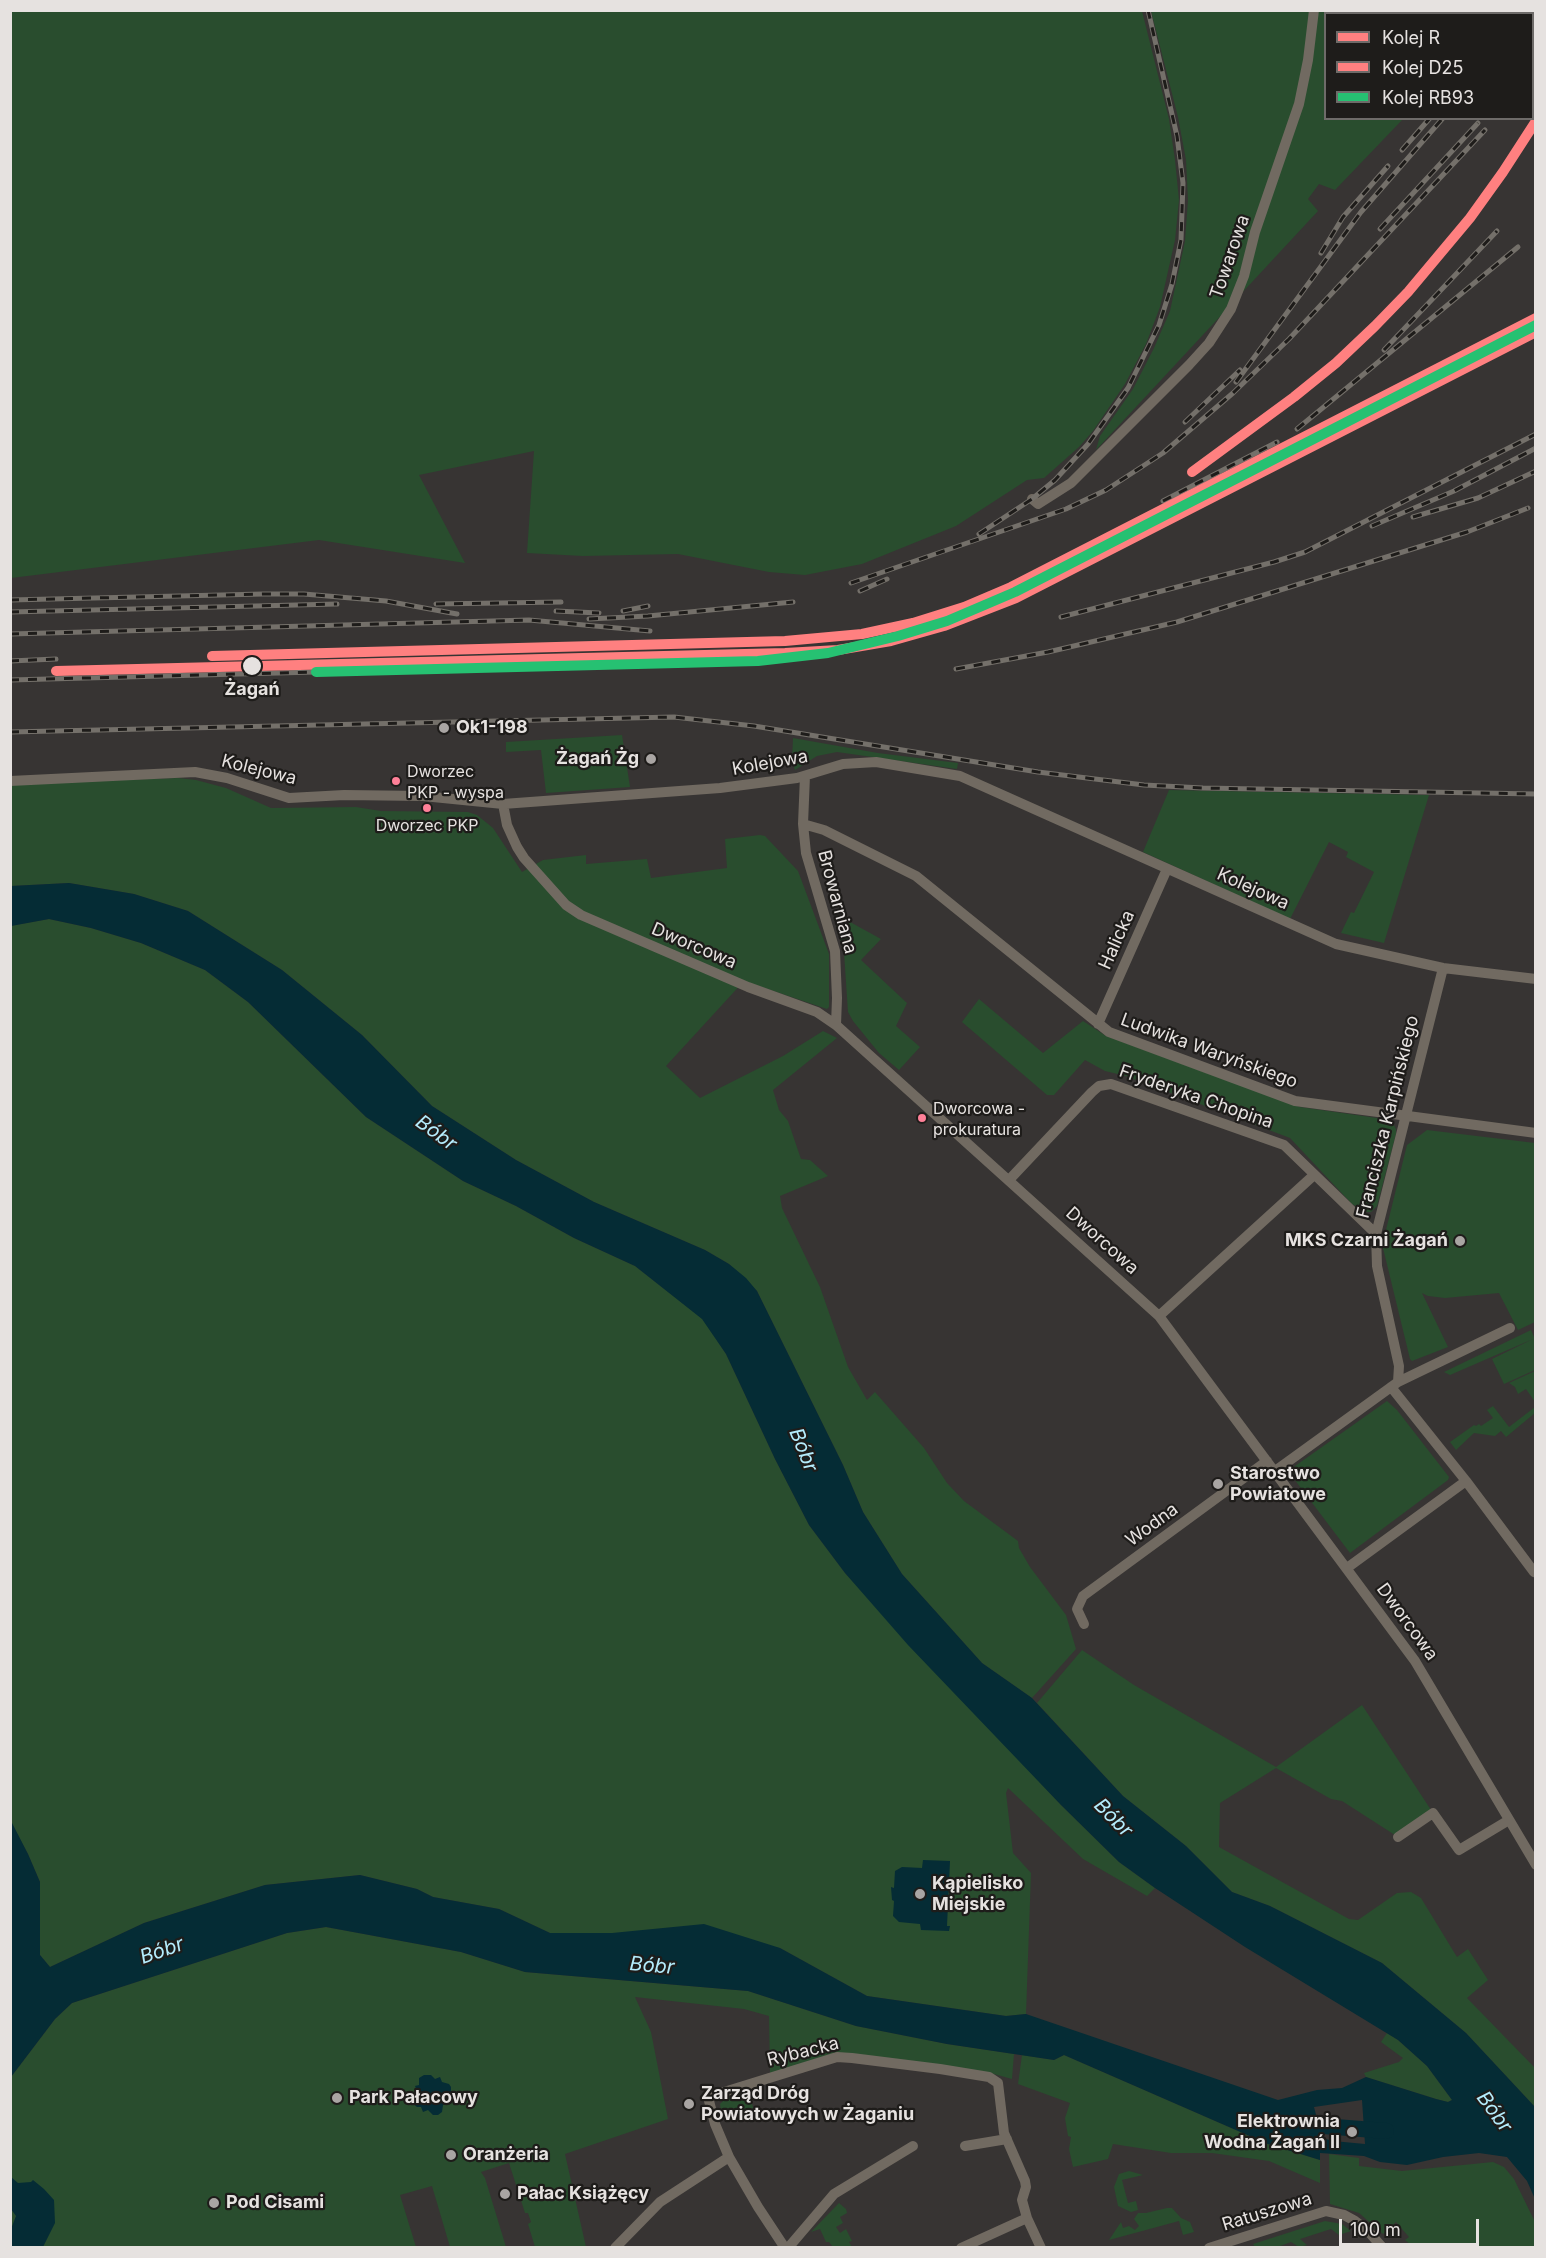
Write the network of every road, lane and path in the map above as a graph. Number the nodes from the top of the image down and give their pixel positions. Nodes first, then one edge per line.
1 (1314, 10) edge
2 (1032, 499) dead end
3 (805, 776) junction
4 (10, 781) edge
5 (503, 804) junction
6 (803, 824) junction
7 (1167, 869) junction
8 (1443, 968) junction
9 (1536, 979) edge
10 (836, 1024) junction
11 (1098, 1024) junction
12 (1406, 1116) junction
13 (1536, 1133) edge
14 (1314, 1175) junction
15 (1009, 1180) junction
16 (1376, 1234) junction
17 (1159, 1316) junction
18 (1510, 1328) dead end
19 (1395, 1384) junction
20 (1267, 1461) junction
21 (1275, 1471) junction
22 (1466, 1481) junction
23 (1347, 1568) junction
24 (1534, 1571) edge
25 (1084, 1624) dead end
26 (1509, 1820) junction
27 (1398, 1837) dead end
28 (1536, 1866) edge
29 (1007, 2139) junction
30 (913, 2146) dead end
31 (965, 2146) dead end
32 (729, 2157) junction
33 (1027, 2218) junction
34 (1367, 2230) junction
35 (615, 2247) edge
36 (787, 2247) edge
37 (961, 2247) edge
38 (1041, 2247) edge
39 (1209, 2247) edge
40 (1383, 2247) edge
41 (1392, 2247) edge

1 - 2 street, Towarowa
3 - 5 street, Kolejowa
3 - 6 street
3 - 7 street, Kolejowa
4 - 5 street, Kolejowa
5 - 10 street, Dworcowa
6 - 10 street, Browarniana
6 - 11 street, Ludwika Waryńskiego
7 - 8 street, Kolejowa
7 - 11 street, Halicka
8 - 9 street, Kolejowa
8 - 12 street, Franciszka Karpińskiego
10 - 15 street, Dworcowa
11 - 12 street, Ludwika Waryńskiego
12 - 13 street, Ludwika Waryńskiego
12 - 16 street, Franciszka Karpińskiego
14 - 15 street, Fryderyka Chopina
14 - 16 street, Fryderyka Chopina
14 - 17 street
15 - 17 street, Dworcowa
16 - 19 street, Franciszka Karpińskiego
17 - 20 street, Dworcowa
18 - 19 street
19 - 21 street
19 - 22 street
20 - 21 street, Dworcowa
20 - 25 street, Wodna
21 - 23 street, Dworcowa
22 - 23 street
22 - 24 street
23 - 26 street, Dworcowa
26 - 27 street
26 - 28 street, Dworcowa
29 - 31 street
29 - 32 street, Rybacka
29 - 33 street
30 - 36 street
32 - 35 street
32 - 36 street
33 - 37 street
33 - 38 street
34 - 39 street, Ratuszowa
34 - 40 street, Ratuszowa
34 - 41 street, Ratuszowa

